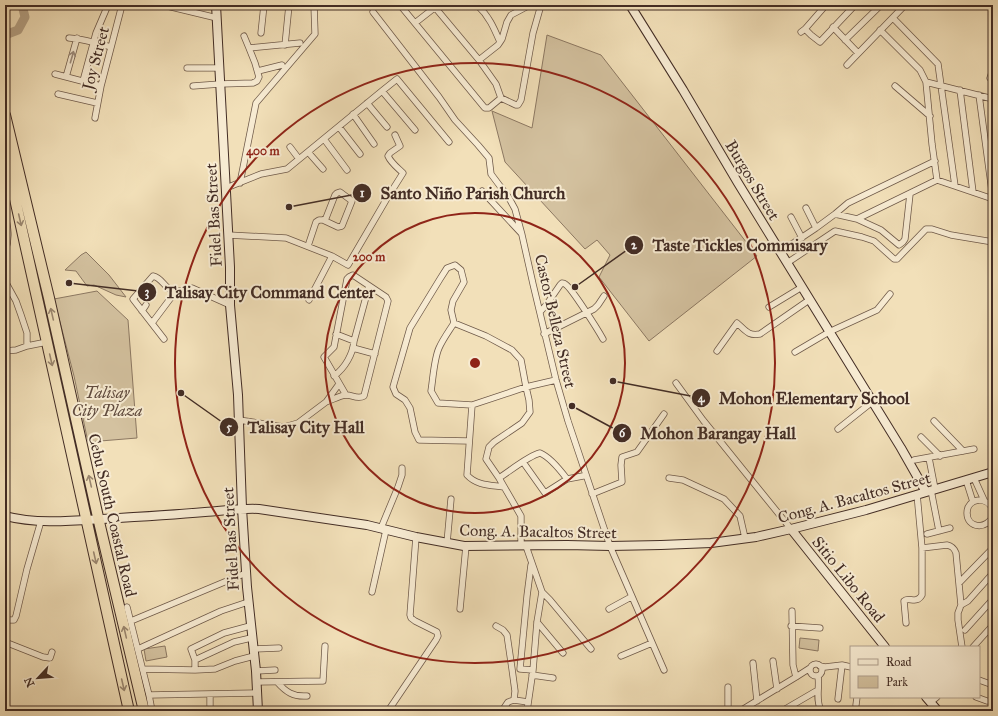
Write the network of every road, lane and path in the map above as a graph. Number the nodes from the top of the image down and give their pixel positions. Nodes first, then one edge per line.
1 (108, 5) edge
2 (120, 5) edge
3 (165, 5) edge
4 (216, 5) edge
5 (264, 5) edge
6 (289, 5) edge
7 (314, 5) edge
8 (400, 5) edge
9 (477, 5) edge
10 (530, 5) edge
11 (541, 5) edge
12 (630, 5) edge
13 (639, 5) edge
14 (826, 5) edge
15 (855, 5) edge
16 (881, 5) edge
17 (436, 6) edge
18 (903, 6) edge
19 (373, 12) dead end
20 (636, 13) junction
21 (216, 18) junction
22 (892, 18) junction
23 (415, 23) junction
24 (833, 27) junction
25 (880, 30) junction
26 (261, 33) dead end
27 (244, 36) dead end
28 (69, 38) dead end
29 (77, 38) junction
30 (845, 40) junction
31 (94, 42) junction
32 (500, 42) junction
33 (300, 44) dead end
34 (285, 45) junction
35 (111, 47) junction
36 (249, 48) junction
37 (858, 53) junction
38 (479, 60) junction
39 (282, 65) dead end
40 (847, 65) dead end
41 (187, 68) dead end
42 (219, 68) junction
43 (993, 69) edge
44 (258, 71) junction
45 (54, 74) dead end
46 (66, 77) junction
47 (993, 78) edge
48 (83, 81) junction
49 (926, 82) junction
50 (220, 84) junction
51 (941, 85) junction
52 (101, 86) junction
53 (193, 86) dead end
54 (895, 86) dead end
55 (960, 90) junction
56 (382, 91) junction
57 (58, 94) dead end
58 (979, 95) junction
59 (501, 98) junction
60 (993, 99) edge
61 (97, 103) junction
62 (367, 103) junction
63 (353, 114) junction
64 (5, 115) edge
65 (930, 116) junction
66 (94, 118) dead end
67 (339, 127) junction
68 (387, 127) dead end
69 (415, 130) dead end
70 (395, 135) dead end
71 (324, 139) junction
72 (449, 142) dead end
73 (374, 144) dead end
74 (290, 147) dead end
75 (308, 152) junction
76 (5, 154) edge
77 (360, 154) dead end
78 (298, 159) junction
79 (934, 161) junction
80 (323, 169) dead end
81 (347, 170) dead end
82 (938, 180) junction
83 (240, 183) junction
84 (954, 186) junction
85 (226, 188) junction
86 (482, 191) dead end
87 (973, 192) junction
88 (910, 194) junction
89 (993, 199) edge
90 (806, 208) dead end
91 (5, 214) edge
92 (835, 214) junction
93 (791, 217) dead end
94 (857, 219) junction
95 (322, 220) junction
96 (816, 228) junction
97 (522, 234) junction
98 (228, 235) junction
99 (802, 238) junction
100 (993, 242) edge
101 (308, 246) junction
102 (5, 252) edge
103 (780, 252) junction
104 (332, 256) junction
105 (787, 263) junction
106 (5, 281) edge
107 (369, 286) junction
108 (802, 287) junction
109 (175, 292) junction
110 (890, 294) dead end
111 (604, 296) dead end
112 (309, 300) dead end
113 (809, 300) junction
114 (146, 305) dead end
115 (230, 305) junction
116 (769, 307) dead end
117 (142, 311) junction
118 (540, 312) junction
119 (586, 313) junction
120 (152, 323) junction
121 (454, 323) junction
122 (829, 332) junction
123 (336, 334) junction
124 (544, 334) junction
125 (164, 339) dead end
126 (603, 339) dead end
127 (354, 341) junction
128 (47, 342) junction
129 (27, 346) junction
130 (353, 348) junction
131 (5, 351) edge
132 (717, 352) dead end
133 (795, 352) dead end
134 (375, 354) junction
135 (334, 376) junction
136 (556, 380) junction
137 (676, 383) dead end
138 (339, 384) junction
139 (526, 387) junction
140 (346, 395) junction
141 (326, 402) junction
142 (872, 402) junction
143 (472, 405) junction
144 (664, 414) dead end
145 (239, 420) junction
146 (934, 421) dead end
147 (838, 429) dead end
148 (921, 437) dead end
149 (469, 441) junction
150 (974, 449) dead end
151 (963, 451) junction
152 (940, 456) junction
153 (928, 458) junction
154 (914, 460) dead end
155 (524, 462) junction
156 (402, 468) dead end
157 (993, 472) edge
158 (583, 476) dead end
159 (499, 478) junction
160 (670, 478) dead end
161 (567, 479) junction
162 (970, 479) junction
163 (504, 487) junction
164 (931, 490) junction
165 (592, 494) junction
166 (917, 494) junction
167 (451, 499) dead end
168 (984, 500) junction
169 (973, 502) junction
170 (242, 508) junction
171 (993, 510) edge
172 (5, 516) edge
173 (993, 516) edge
174 (86, 520) junction
175 (99, 520) junction
176 (40, 521) junction
177 (950, 528) dead end
178 (383, 529) junction
179 (791, 529) junction
180 (939, 531) junction
181 (927, 534) dead end
182 (416, 537) junction
183 (745, 538) junction
184 (447, 544) junction
185 (466, 546) junction
186 (523, 546) junction
187 (610, 546) junction
188 (922, 548) junction
189 (993, 548) edge
190 (532, 563) junction
191 (246, 573) junction
192 (993, 573) edge
193 (959, 583) junction
194 (372, 592) dead end
195 (542, 592) junction
196 (631, 597) junction
197 (993, 599) edge
198 (248, 602) junction
199 (962, 605) junction
200 (127, 607) dead end
201 (460, 609) dead end
202 (609, 609) dead end
203 (792, 611) dead end
204 (5, 620) edge
205 (131, 621) junction
206 (537, 622) junction
207 (906, 623) dead end
208 (993, 625) edge
209 (250, 626) junction
210 (496, 626) dead end
211 (791, 626) junction
212 (820, 628) dead end
213 (965, 630) dead end
214 (252, 638) junction
215 (5, 642) edge
216 (652, 643) junction
217 (325, 646) dead end
218 (884, 646) edge
219 (962, 646) edge
220 (974, 646) edge
221 (279, 648) dead end
222 (138, 649) junction
223 (591, 649) dead end
224 (52, 652) dead end
225 (254, 652) junction
226 (563, 653) dead end
227 (621, 656) dead end
228 (195, 660) junction
229 (773, 661) dead end
230 (753, 663) dead end
231 (842, 665) junction
232 (820, 666) junction
233 (850, 667) edge
234 (810, 668) junction
235 (143, 669) junction
236 (512, 669) junction
237 (520, 669) junction
238 (195, 670) junction
239 (275, 670) dead end
240 (664, 670) dead end
241 (256, 671) junction
242 (533, 672) junction
243 (818, 676) junction
244 (553, 678) dead end
245 (796, 678) junction
246 (980, 680) edge
247 (256, 682) junction
248 (277, 682) junction
249 (993, 685) edge
250 (728, 687) dead end
251 (777, 689) junction
252 (818, 690) junction
253 (256, 693) junction
254 (210, 694) junction
255 (150, 695) junction
256 (307, 696) dead end
257 (857, 698) edge
258 (978, 698) edge
259 (838, 699) dead end
260 (511, 701) junction
261 (757, 701) junction
262 (528, 702) junction
263 (987, 702) dead end
264 (933, 703) edge
265 (856, 705) dead end
266 (148, 709) edge
267 (129, 711) edge
268 (210, 711) edge
269 (258, 711) edge
270 (388, 711) edge
271 (502, 711) edge
272 (507, 711) edge
273 (528, 711) edge
274 (728, 711) edge
275 (740, 711) edge
276 (782, 711) edge
277 (820, 711) edge
278 (927, 711) edge

1 - 31 street
2 - 35 street, Joy Street
3 - 21 street
4 - 21 street, Fidel Bas Street
5 - 26 street
6 - 34 street
7 - 83 street
8 - 23 street
9 - 32 street
10 - 32 street
11 - 59 street
12 - 20 street, Burgos Street
13 - 20 street
14 - 24 street
15 - 24 street
16 - 30 street
17 - 23 street
17 - 38 street
18 - 22 street
19 - 97 street, Castor Belleza Street
20 - 103 street, Burgos Street
21 - 42 street, Fidel Bas Street
22 - 25 street
22 - 51 street
23 - 59 street
24 - 30 street
25 - 37 street
25 - 49 street
27 - 36 street
28 - 29 street
29 - 31 street
46 -> 29 street
30 - 37 street
31 - 35 street
31 - 48 street
32 - 38 street
33 - 34 street
34 - 36 street
35 - 52 street, Joy Street
36 - 44 street
37 - 40 street
38 - 59 street
39 - 44 street
41 - 42 street
42 - 50 street, Fidel Bas Street
43 - 47 street
44 - 50 street
45 - 46 street
46 - 48 street
48 - 52 street
49 - 51 street
49 - 65 street
50 - 53 street
50 - 85 street, Fidel Bas Street
51 - 55 street
51 - 84 street
52 - 61 street, Joy Street
54 - 65 street
55 - 58 street
55 - 87 street
56 - 62 street
56 - 69 street
56 - 72 street
57 - 61 street
58 - 60 street
58 - 89 street
61 - 66 street, Joy Street
62 - 63 street
62 - 68 street
63 - 67 street
63 - 73 street
175 -> 64 highway, Cebu South Coastal Road
65 - 79 street
67 - 71 street
67 - 77 street
70 - 104 street
71 - 75 street
71 - 81 street
74 - 78 street
75 - 78 street
75 - 80 street
76 -> 128 highway, Cebu South Coastal Road
78 - 83 street
79 - 82 street
79 - 92 street
82 - 84 street
82 - 88 street
83 - 85 street
84 - 87 street
85 - 98 street, Fidel Bas Street
86 - 97 street
87 - 89 street
88 - 94 street
88 - 94 street
90 - 96 street
91 - 102 street
92 - 94 street
92 - 96 street
93 - 99 street
95 - 95 street
95 - 101 street
96 - 99 street
97 - 118 street, Castor Belleza Street
98 - 101 street
98 - 115 street, Fidel Bas Street
99 - 103 street
100 - 105 street
101 - 104 street
103 - 105 street, Burgos Street
104 - 112 street
105 - 108 street, Burgos Street
106 - 129 street
107 - 123 street
107 - 127 street
107 - 134 street
108 - 113 street, Burgos Street
108 - 116 street
109 - 115 street
109 - 117 street
109 - 120 street
110 - 122 street
111 - 119 street
113 - 122 street, Burgos Street
113 - 132 street
114 - 117 street
115 - 145 street, Fidel Bas Street
117 - 120 street
118 - 119 street
118 - 124 street, Castor Belleza Street
119 - 124 street
119 - 126 street
120 - 125 street
121 - 139 street
121 - 143 street
121 - 149 street
122 - 133 street
122 - 142 street, Burgos Street
123 - 127 street
123 - 135 street
124 - 136 street, Castor Belleza Street
127 - 130 street
128 - 129 street
128 -> 174 highway, Cebu South Coastal Road
129 - 131 street
130 - 134 street
130 - 135 street
134 - 140 street
135 - 138 street
136 - 139 street
136 - 165 street, Castor Belleza Street
137 - 179 street
138 - 140 street
138 - 141 street
139 - 143 street
139 - 159 street
140 - 141 street
141 - 145 street
142 - 147 street
142 - 164 street, Burgos Street
143 - 149 street
144 - 165 street
145 - 170 street, Fidel Bas Street
146 - 151 street
148 - 152 street
149 - 163 street
150 - 151 street
151 - 152 street
152 - 153 street
153 - 154 street
153 - 164 street
155 - 159 street
155 - 161 street
155 - 161 street
156 - 178 street
157 - 162 street, Cong. A. Bacaltos Street
158 - 161 street
159 - 163 street
160 - 183 street
162 - 164 street, Cong. A. Bacaltos Street
162 - 168 street
162 - 169 street
163 - 186 street
164 - 166 street, Cong. A. Bacaltos Street
164 - 180 street
165 - 187 street, Castor Belleza Street
166 - 179 street, Cong. A. Bacaltos Street
166 - 188 street
167 - 184 street
168 - 169 street
168 - 171 street
169 - 173 street
170 - 175 street, Cong. A. Bacaltos Street
170 - 178 street, Cong. A. Bacaltos Street
170 - 191 street, Fidel Bas Street
172 - 176 street, Cong. A. Bacaltos Street
174 - 175 street, Cong. A. Bacaltos Street
174 - 176 street, Cong. A. Bacaltos Street
174 -> 267 highway, Cebu South Coastal Road
266 -> 175 highway, Cebu South Coastal Road
176 - 204 street
177 - 180 street
178 - 182 street, Cong. A. Bacaltos Street
178 - 194 street
179 - 183 street, Cong. A. Bacaltos Street
179 - 218 street, Sitio Libo Road
180 - 181 street
182 - 184 street, Cong. A. Bacaltos Street
182 - 270 street
183 - 187 street, Cong. A. Bacaltos Street
184 - 185 street, Cong. A. Bacaltos Street
185 - 186 street, Cong. A. Bacaltos Street
185 - 201 street
186 - 187 street, Cong. A. Bacaltos Street
186 - 190 street
187 - 196 street, Castor Belleza Street
188 - 193 street
188 - 207 street
189 - 193 street
190 - 195 street
190 - 237 street
191 - 198 street, Fidel Bas Street
191 - 205 street
192 - 199 street
193 - 199 street
195 - 206 street
195 - 223 street
196 - 202 street
196 - 216 street, Castor Belleza Street
197 - 213 street
198 - 209 street, Fidel Bas Street
198 - 222 street
199 - 219 street
200 - 205 street
203 - 211 street
205 - 222 street
206 - 226 street
206 - 242 street
208 - 220 street
209 - 214 street, Fidel Bas Street
209 - 228 street
210 - 236 street
211 - 212 street
211 - 245 street
214 - 225 street, Fidel Bas Street
214 - 228 street
215 - 224 street
216 - 227 street
216 - 240 street, Castor Belleza Street
217 - 248 street
221 - 225 street
222 - 235 street
225 - 238 street
225 - 241 street, Fidel Bas Street
228 - 238 street
229 - 251 street
230 - 261 street
231 - 232 street
231 - 233 street
231 - 259 street
232 - 234 street
232 - 243 street
234 - 243 street
234 - 245 street
235 - 238 street
235 - 255 street
236 - 237 street
236 - 260 street
237 - 242 street
239 - 241 street
241 - 247 street, Fidel Bas Street
242 - 244 street
242 - 262 street
243 - 252 street
245 - 251 street
246 - 249 street
247 - 248 street
247 - 253 street, Fidel Bas Street
248 - 256 street
250 - 274 street
251 - 261 street
252 - 276 street
252 - 277 street
253 - 254 street
253 - 269 street, Fidel Bas Street
254 - 255 street
254 - 268 street
255 - 266 street
257 - 265 street
258 - 263 street
260 - 262 street
260 - 271 street
260 - 272 street
261 - 275 street
262 - 273 street
264 - 278 street

